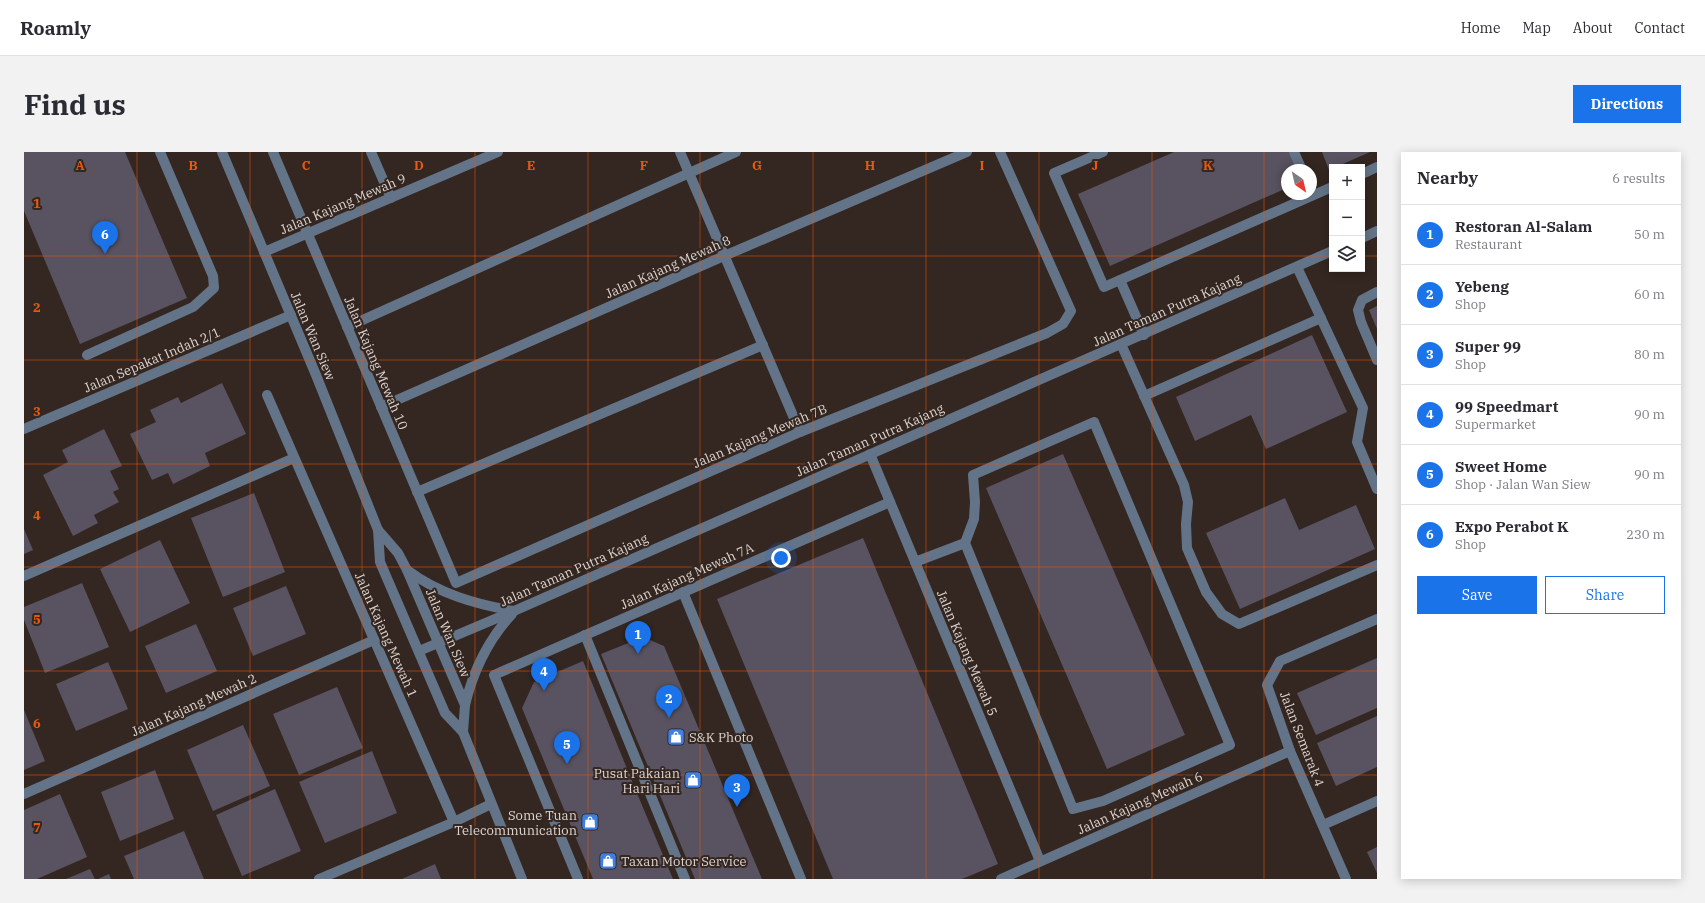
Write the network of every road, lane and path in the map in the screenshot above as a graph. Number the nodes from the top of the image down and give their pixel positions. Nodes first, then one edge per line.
1 (160, 152) edge
2 (222, 152) edge
3 (273, 152) edge
4 (371, 152) edge
5 (680, 152) edge
6 (736, 152) edge
7 (967, 152) edge
8 (1000, 152) edge
9 (1103, 152) edge
10 (1294, 152) edge
11 (492, 153) edge
12 (1299, 164) edge
13 (1377, 167) edge
14 (689, 173) junction
15 (1365, 173) edge
16 (1329, 188) edge
17 (1317, 192) edge
18 (391, 198) junction
19 (1297, 200) edge
20 (1377, 231) edge
21 (308, 234) junction
22 (1365, 237) edge
23 (264, 252) junction
24 (1329, 252) edge
25 (724, 256) junction
26 (1297, 266) junction
27 (1120, 280) junction
28 (1377, 292) edge
29 (291, 315) junction
30 (1321, 318) junction
31 (347, 326) junction
32 (1144, 335) junction
33 (1121, 344) junction
34 (763, 345) junction
35 (87, 355) dead end
36 (1377, 360) edge
37 (267, 395) dead end
38 (1144, 396) junction
39 (381, 407) junction
40 (24, 429) edge
41 (800, 432) junction
42 (870, 454) junction
43 (294, 458) junction
44 (1377, 489) edge
45 (417, 492) junction
46 (890, 502) junction
47 (378, 530) junction
48 (965, 543) junction
49 (915, 562) junction
50 (1377, 565) edge
51 (407, 570) junction
52 (24, 576) edge
53 (456, 584) joint
54 (683, 592) junction
55 (514, 611) junction
56 (1377, 619) edge
57 (585, 635) junction
58 (374, 640) junction
59 (438, 643) junction
60 (419, 651) junction
61 (465, 705) junction
62 (463, 732) junction
63 (1290, 751) junction
64 (24, 794) edge
65 (1377, 801) edge
66 (491, 804) junction
67 (454, 822) junction
68 (1323, 825) junction
69 (1040, 861) junction
70 (319, 879) edge
71 (522, 879) edge
72 (578, 879) edge
73 (685, 879) edge
74 (801, 879) edge
75 (1001, 879) edge
76 (1346, 879) edge

1 - 35 street
2 - 23 street, Jalan Wan Siew
3 - 21 street, Jalan Kajang Mewah 10
4 - 18 street
5 - 14 street
6 - 14 street
7 - 25 street, Jalan Kajang Mewah 8
8 - 41 street, Jalan Kajang Mewah 7B
9 - 27 street
10 - 12 street
11 - 18 street, Jalan Kajang Mewah 9
13 - 15 street
14 - 25 street
14 - 31 street
16 - 17 street
18 - 21 street, Jalan Kajang Mewah 9
19 - 27 street
20 - 22 street
21 - 23 street, Jalan Kajang Mewah 9
21 - 31 street, Jalan Kajang Mewah 10
23 - 29 street, Jalan Wan Siew
24 - 26 street, Jalan Taman Putra Kajang
25 - 34 street
25 - 39 street, Jalan Kajang Mewah 8
26 - 30 street
26 - 32 street, Jalan Taman Putra Kajang
27 - 32 street
28 - 36 street
29 - 40 street, Jalan Sepakat Indah 2/1
29 - 47 street, Jalan Wan Siew
30 - 38 street
30 - 44 street
31 - 39 street, Jalan Kajang Mewah 10
32 - 33 street, Jalan Taman Putra Kajang
33 - 38 street
33 - 42 street, Jalan Taman Putra Kajang
34 - 41 street
34 - 45 street
37 - 43 street, Jalan Kajang Mewah 1
38 - 50 street
39 - 45 street, Jalan Kajang Mewah 10
41 - 53 street, Jalan Kajang Mewah 7B
42 - 46 street, Jalan Kajang Mewah 5
42 - 55 street, Jalan Taman Putra Kajang
43 - 52 street
43 - 58 street, Jalan Kajang Mewah 1
45 - 53 street, Jalan Kajang Mewah 10
46 - 49 street, Jalan Kajang Mewah 5
46 - 54 street, Jalan Kajang Mewah 7A
47 - 51 street, Jalan Wan Siew
47 - 60 street, Jalan Wan Siew
48 - 48 street
48 - 49 street
49 - 69 street, Jalan Kajang Mewah 5
51 - 55 street
51 - 59 street, Jalan Wan Siew
54 - 57 street, Jalan Kajang Mewah 7A
54 - 74 street
55 - 59 street, Jalan Taman Putra Kajang
55 - 61 street
56 - 63 street, Jalan Semarak 4
57 - 72 street, Jalan Kajang Mewah 7A
57 - 73 street
58 - 64 street, Jalan Kajang Mewah 2
58 - 67 street, Jalan Kajang Mewah 1
59 - 60 street, Jalan Taman Putra Kajang
59 - 61 street, Jalan Wan Siew
60 - 62 street, Jalan Wan Siew
61 - 62 street, Jalan Wan Siew
62 - 66 street, Jalan Wan Siew
63 - 68 street, Jalan Semarak 4
63 - 69 street, Jalan Kajang Mewah 6
65 - 68 street
66 - 67 street
66 - 71 street, Jalan Wan Siew
67 - 70 street
68 - 76 street, Jalan Semarak 4
69 - 75 street, Jalan Kajang Mewah 6

